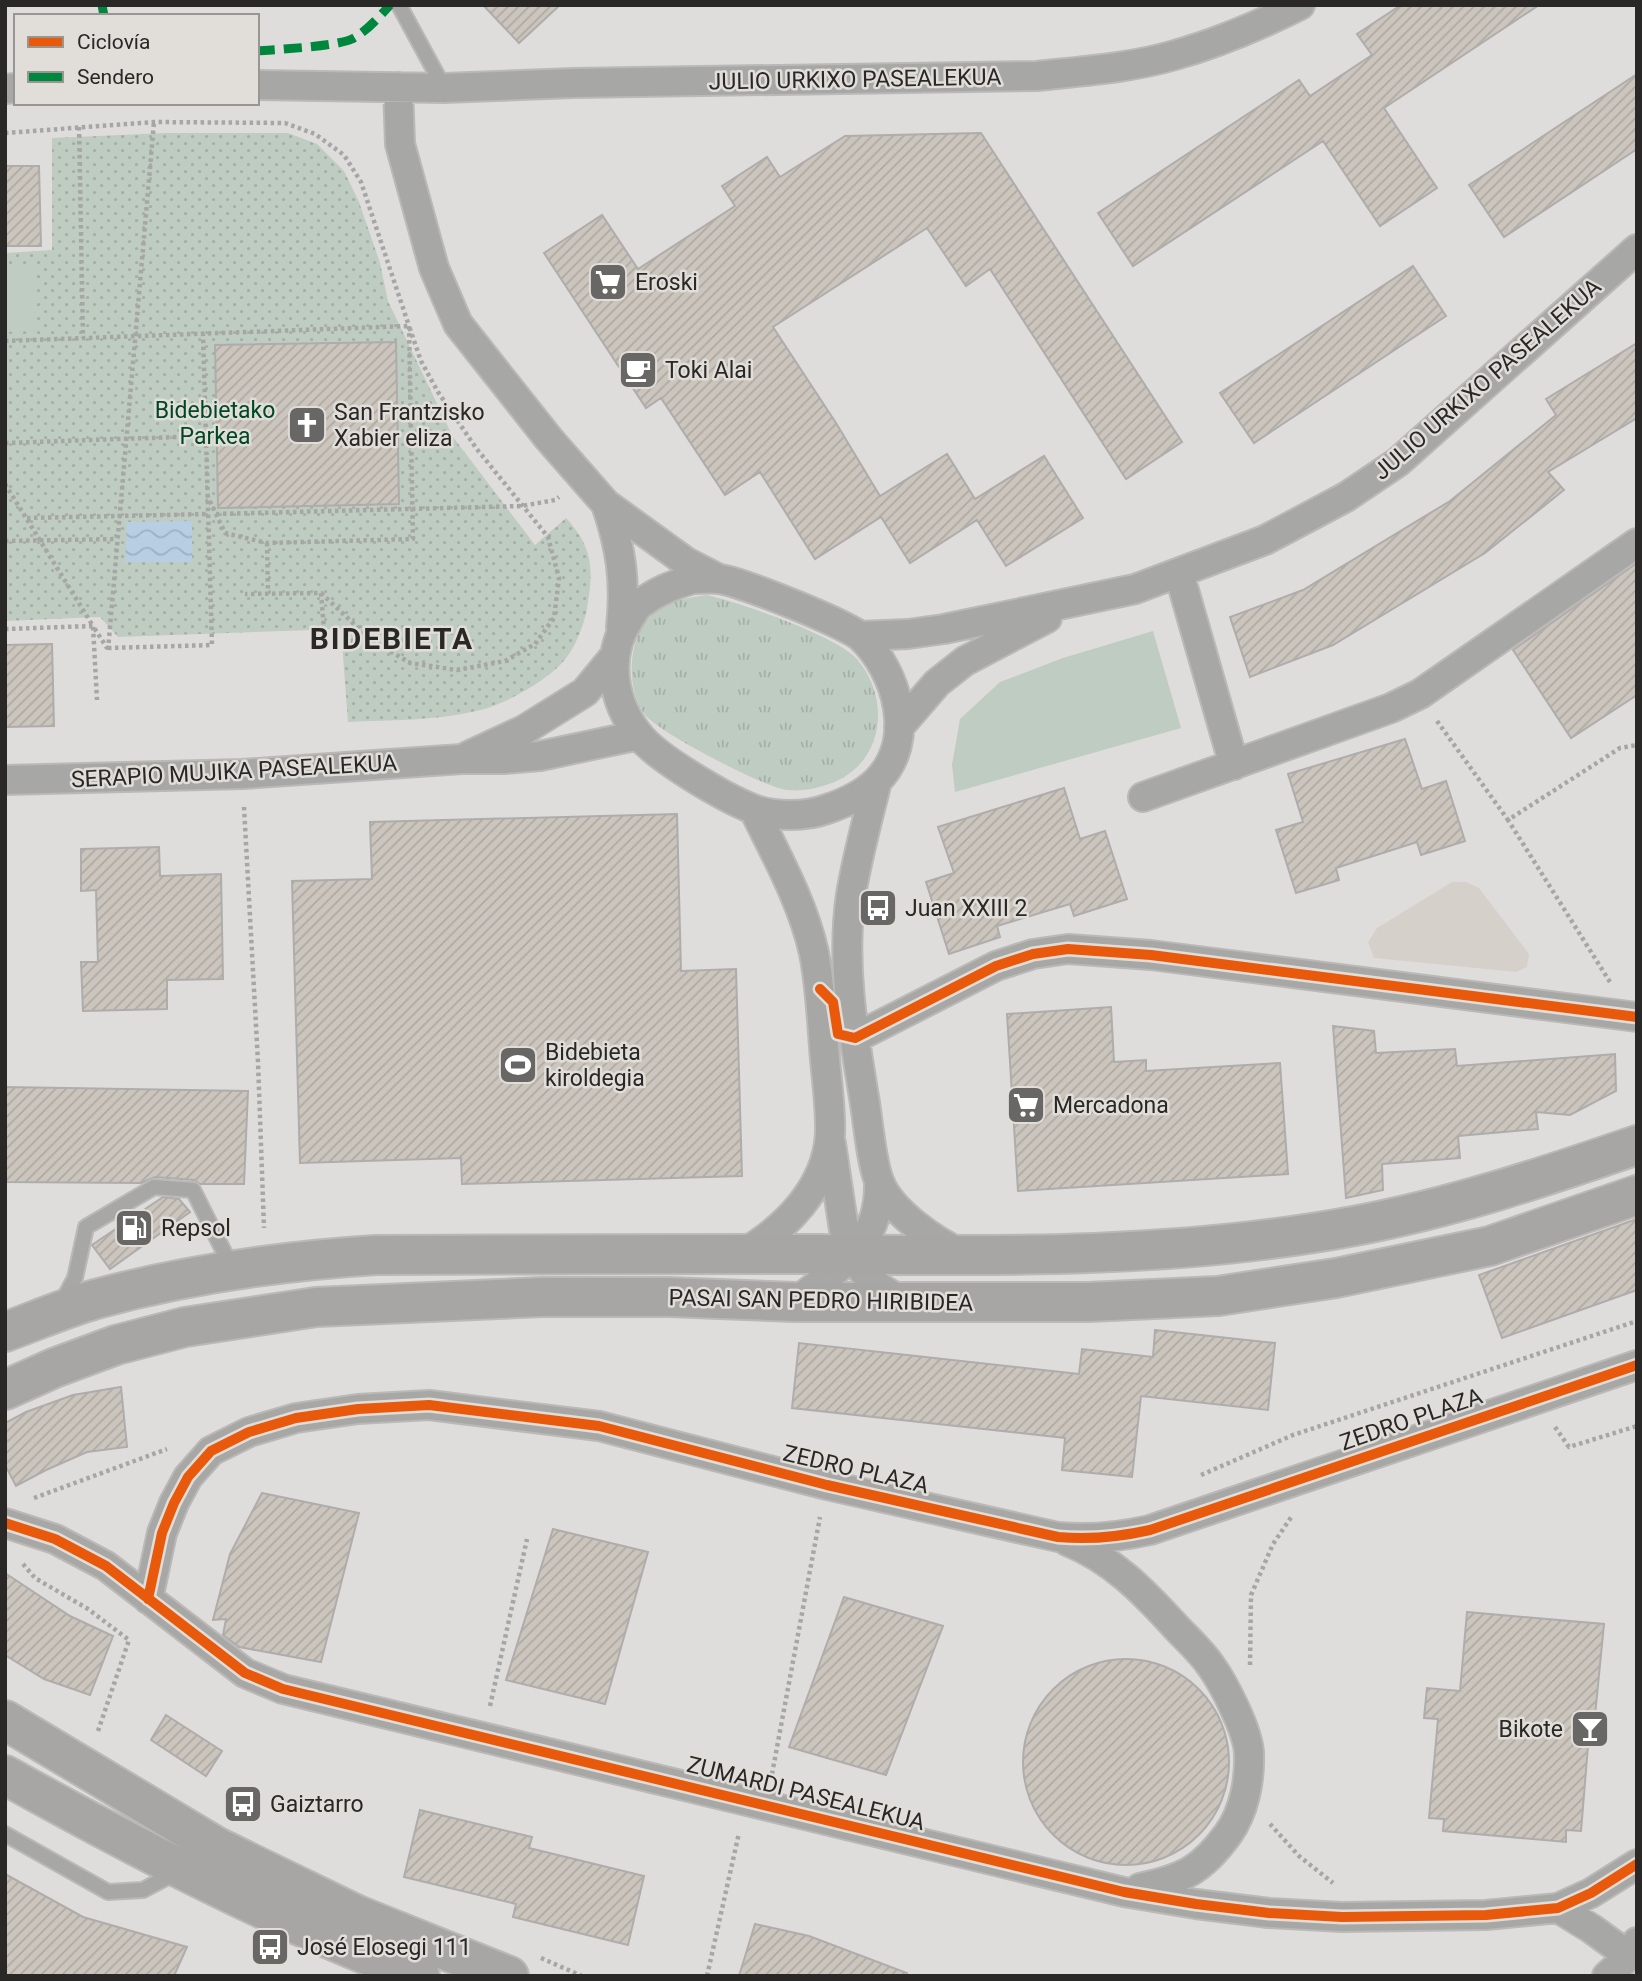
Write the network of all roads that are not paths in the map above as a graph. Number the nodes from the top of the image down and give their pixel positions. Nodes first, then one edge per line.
1 (399, 5) edge
2 (1300, 5) edge
3 (259, 85) edge
4 (398, 87) junction
5 (444, 88) junction
6 (1637, 249) edge
7 (606, 504) junction
8 (1637, 543) edge
9 (1179, 573) junction
10 (720, 579) junction
11 (1077, 603) junction
12 (860, 636) junction
13 (617, 645) junction
14 (899, 727) junction
15 (639, 735) junction
16 (462, 759) junction
17 (1234, 765) junction
18 (5, 779) edge
19 (877, 781) junction
20 (1143, 797) dead end
21 (754, 810) junction
22 (1634, 1016) edge
23 (855, 1038) junction
24 (830, 1134) junction
25 (1637, 1145) edge
26 (879, 1182) junction
27 (1637, 1195) edge
28 (742, 1254) junction
29 (851, 1255) junction
30 (964, 1255) junction
31 (232, 1269) junction
32 (796, 1302) junction
33 (906, 1302) junction
34 (57, 1312) junction
35 (5, 1332) edge
36 (1637, 1365) edge
37 (5, 1390) edge
38 (15, 1525) edge
39 (1150, 1530) junction
40 (1058, 1537) junction
41 (1140, 1587) junction
42 (149, 1599) junction
43 (5, 1720) edge
44 (5, 1775) edge
45 (5, 1834) edge
46 (1637, 1864) edge
47 (183, 1869) junction
48 (1124, 1892) junction
49 (1558, 1908) junction
50 (1633, 1949) edge
51 (520, 1965) edge
52 (420, 1976) edge
53 (1607, 1976) edge

1 - 5 lane
2 - 5 street, JULIO URKIXO PASEALEKUA
3 - 4 street
4 - 5 street, JULIO URKIXO PASEALEKUA
4 - 7 street
6 - 9 street, JULIO URKIXO PASEALEKUA
7 - 10 street
7 - 13 street
8 - 17 street
9 - 11 street, JULIO URKIXO PASEALEKUA
9 - 17 street
10 - 12 street
10 - 13 street, SERAPIO MUJIKA PASEALEKUA
11 - 12 street, JULIO URKIXO PASEALEKUA
11 - 14 street, JULIO URKIXO PASEALEKUA
12 - 14 street
13 - 15 street
13 - 16 street, SERAPIO MUJIKA PASEALEKUA
14 - 19 street
15 - 16 street, SERAPIO MUJIKA PASEALEKUA
15 - 21 street
16 - 18 street, SERAPIO MUJIKA PASEALEKUA
17 - 20 street
19 - 21 street
19 - 23 street
21 - 24 street
22 - 23 street
23 - 26 street
24 - 28 street
24 - 29 street
25 - 30 main road, PASAI SAN PEDRO HIRIBIDEA
26 - 29 street
26 - 30 street
27 - 33 main road, PASAI SAN PEDRO HIRIBIDEA
28 - 29 main road, PASAI SAN PEDRO HIRIBIDEA
28 - 31 main road, PASAI SAN PEDRO HIRIBIDEA
29 - 30 main road, PASAI SAN PEDRO HIRIBIDEA
29 - 32 street
29 - 33 street
31 - 34 main road, PASAI SAN PEDRO HIRIBIDEA
31 - 34 lane
32 - 33 main road, PASAI SAN PEDRO HIRIBIDEA
32 - 37 main road, PASAI SAN PEDRO HIRIBIDEA
34 - 35 main road, PASAI SAN PEDRO HIRIBIDEA
36 - 39 street, ZEDRO PLAZA
38 - 42 street, ZUMARDI PASEALEKUA
39 - 40 street, ZEDRO PLAZA
39 - 41 street
40 - 41 street
40 - 42 street, ZEDRO PLAZA
41 - 48 street
42 - 48 street, ZUMARDI PASEALEKUA
43 - 51 main road
44 - 47 main road
45 - 47 lane
46 - 49 street, ZUMARDI PASEALEKUA
47 - 52 main road
48 - 49 street, ZUMARDI PASEALEKUA
49 - 50 street
50 - 53 street

